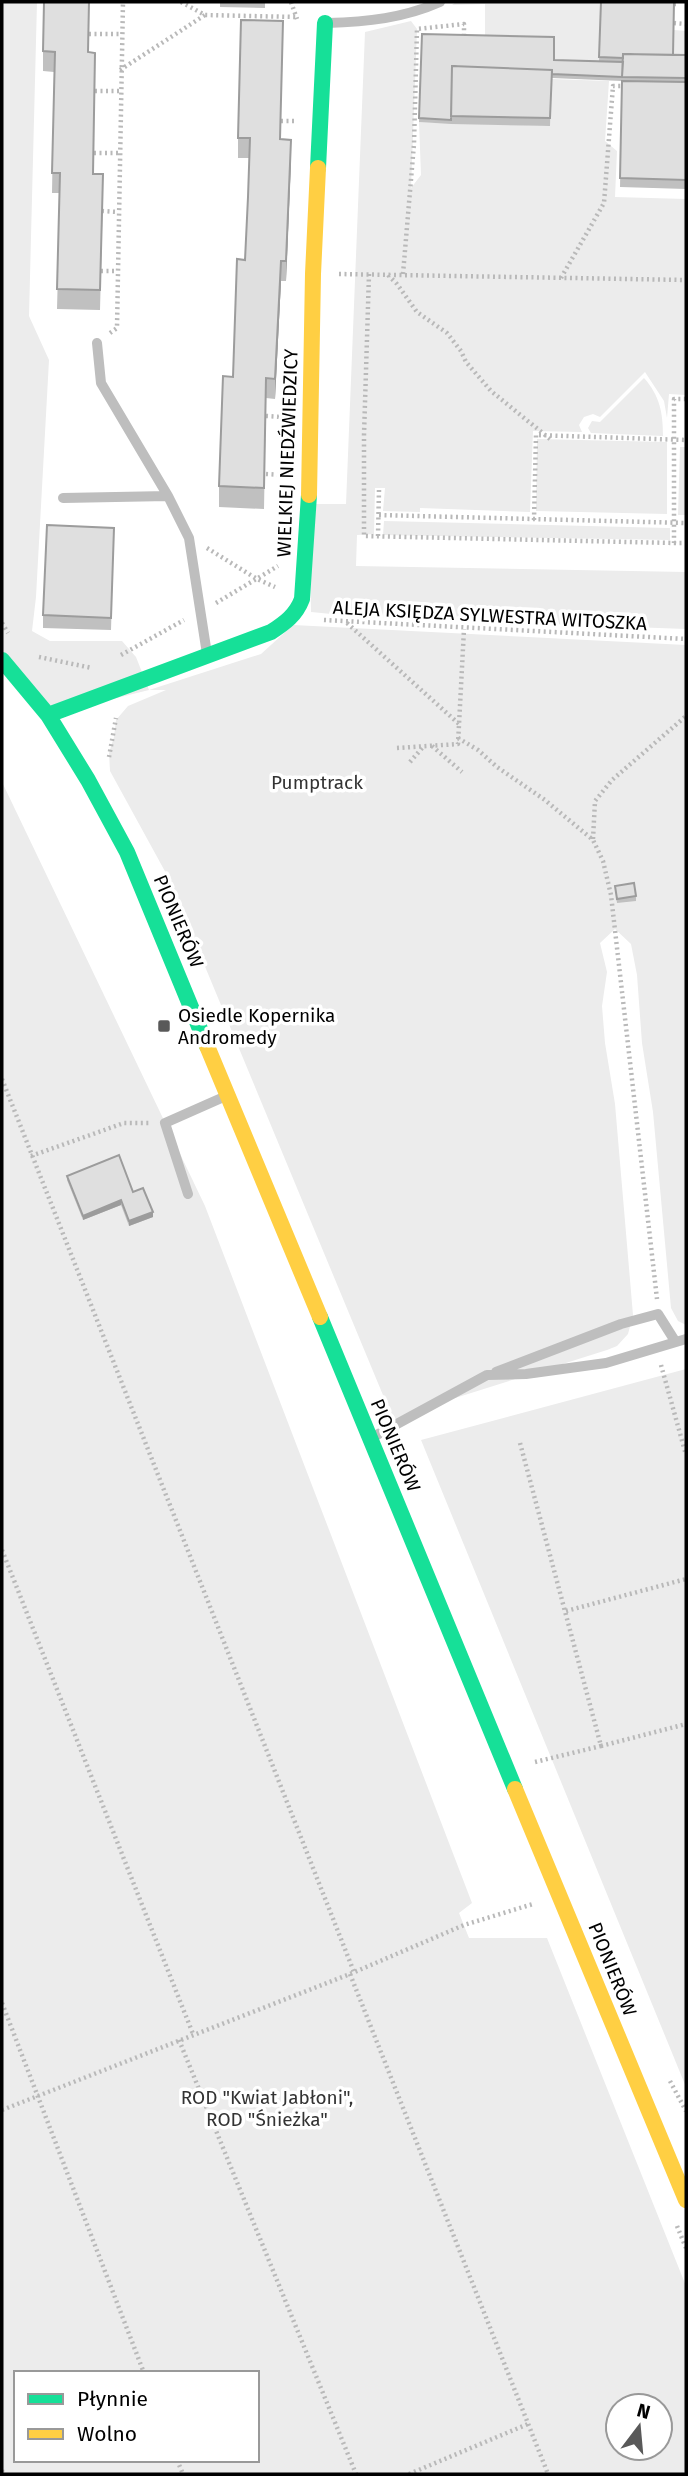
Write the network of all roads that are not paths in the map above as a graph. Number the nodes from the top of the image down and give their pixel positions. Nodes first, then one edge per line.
1 (440, 2) edge
2 (325, 23) joint
3 (97, 342) road end
4 (168, 496) junction
5 (63, 499) dead end
6 (207, 656) junction
7 (2, 660) edge
8 (48, 715) junction
9 (228, 1095) junction
10 (188, 1194) dead end
11 (681, 1340) edge
12 (487, 1375) junction
13 (370, 1439) junction
14 (686, 2200) edge

1 - 2 lane
2 - 6 street, WIELKIEJ NIEDŹWIEDZICY
3 - 4 lane
4 - 5 lane
4 - 6 lane
6 - 8 street, WIELKIEJ NIEDŹWIEDZICY
7 - 8 street, PIONIERÓW
8 - 9 street, PIONIERÓW
9 - 10 lane
9 - 13 street, PIONIERÓW
11 - 12 lane
11 - 12 lane
12 - 13 lane
13 - 14 street, PIONIERÓW

